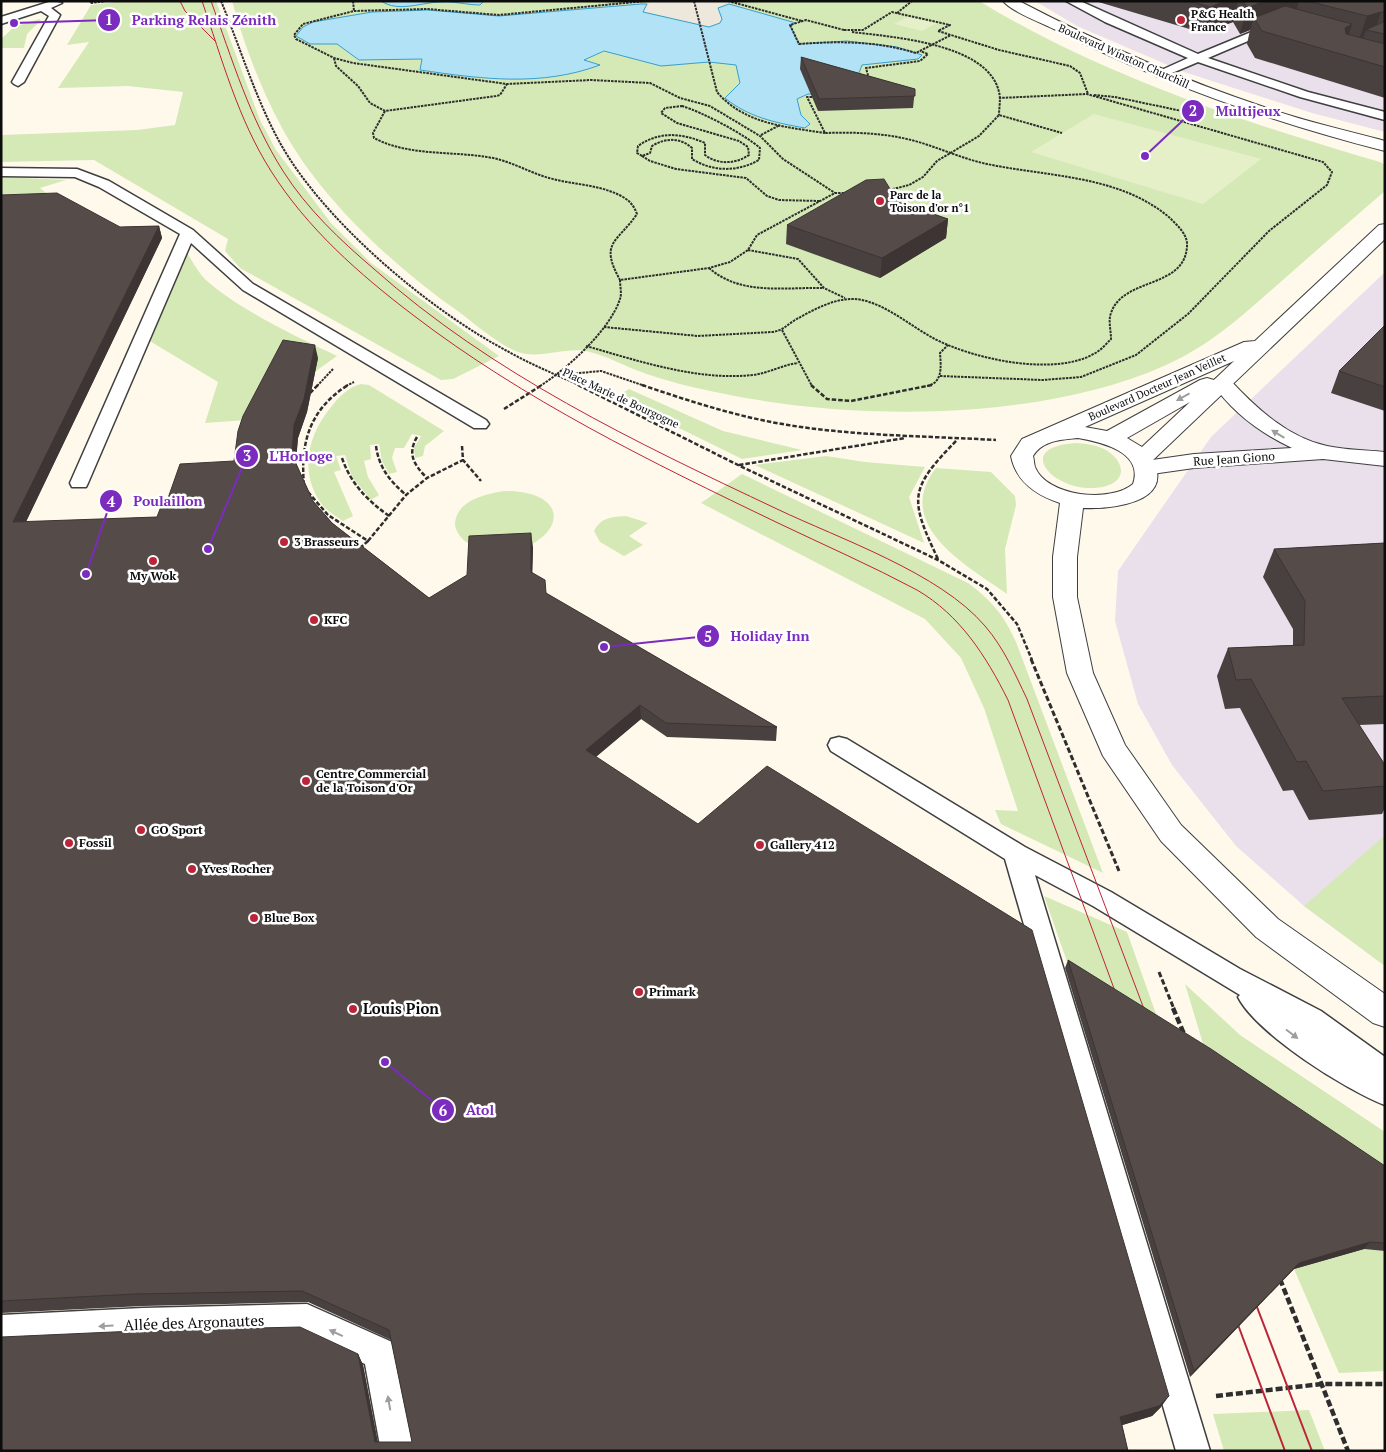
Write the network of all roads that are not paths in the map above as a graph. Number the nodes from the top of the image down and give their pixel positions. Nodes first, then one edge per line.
1 (63, 1) edge
2 (1009, 1) edge
3 (1071, 1) edge
4 (43, 8) junction
5 (1, 21) edge
6 (1282, 25) edge
7 (1198, 58) junction
8 (1160, 74) junction
9 (8, 92) dead end
10 (1385, 116) edge
11 (1385, 146) edge
12 (1, 172) edge
13 (1385, 229) edge
14 (188, 233) junction
15 (1266, 340) junction
16 (1240, 364) junction
17 (1222, 383) junction
18 (480, 424) road end
19 (1041, 438) junction
20 (1109, 439) junction
21 (1323, 452) junction
22 (1385, 459) edge
23 (1143, 464) junction
24 (79, 483) dead end
25 (1072, 500) junction
26 (839, 745) dead end
27 (1016, 854) junction
28 (1231, 977) junction
29 (1385, 1013) edge
30 (1385, 1075) edge
31 (1385, 1092) edge
32 (1, 1331) edge
33 (398, 1451) edge
34 (1193, 1451) edge

1 - 4 lane
2 - 8 street, Boulevard Winston Churchill
3 - 7 lane
4 - 5 lane
4 - 9 lane
6 - 7 lane
7 - 8 lane
7 - 10 lane
8 - 11 street, Boulevard Winston Churchill
12 - 14 lane
13 - 15 street, Boulevard Docteur Jean Veillet
14 - 18 lane
14 - 24 lane
15 - 16 street, Boulevard Docteur Jean Veillet
15 - 19 street, Boulevard Docteur Jean Veillet
16 - 17 street, Boulevard Docteur Jean Veillet
16 -> 20 street, Boulevard Docteur Jean Veillet
21 -> 17 street, Rue Jean Giono
17 - 23 street, Boulevard Docteur Jean Veillet
19 - 20 street
19 - 25 street
20 - 23 street
21 - 22 street, Rue Jean Giono
21 - 23 street, Rue Jean Giono
23 - 25 street
25 - 29 street
26 - 27 lane
27 - 28 lane
27 - 34 lane
28 - 30 lane
28 -> 31 lane
33 -> 32 lane, Allée des Argonautes

